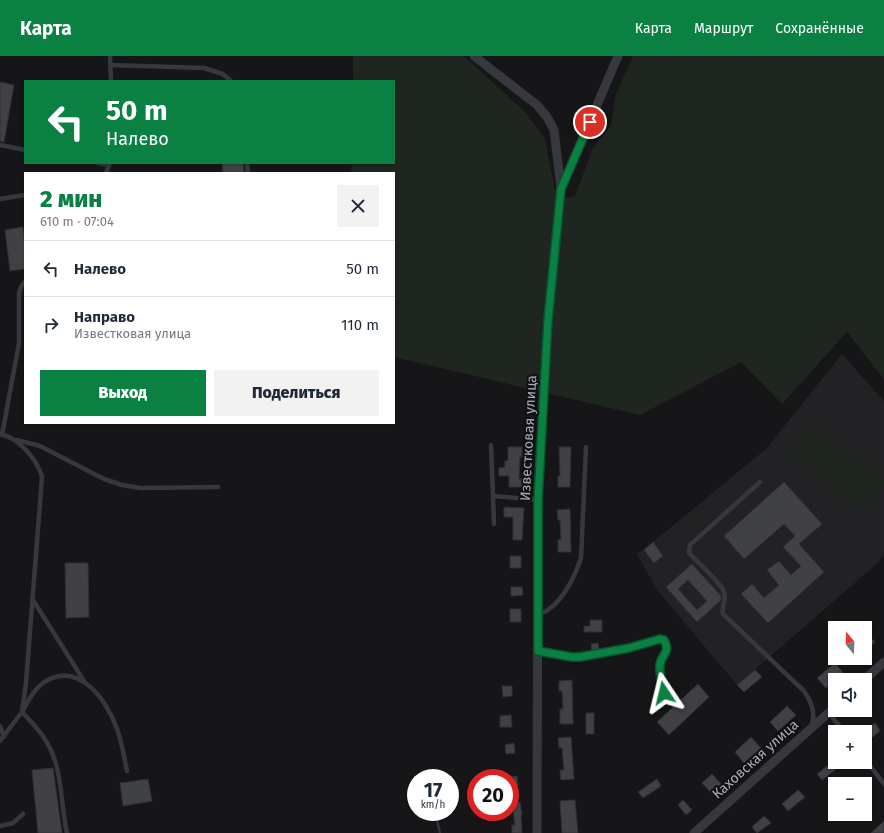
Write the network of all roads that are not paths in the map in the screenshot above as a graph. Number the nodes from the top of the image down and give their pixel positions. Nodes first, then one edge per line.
1 (110, 56) edge
2 (474, 56) edge
3 (618, 56) edge
4 (110, 65) junction
5 (111, 80) edge
6 (230, 80) edge
7 (0, 145) edge
8 (24, 150) edge
9 (561, 189) junction
10 (24, 195) edge
11 (0, 199) edge
12 (24, 282) edge
13 (1, 435) edge
14 (15, 439) junction
15 (491, 445) dead end
16 (586, 447) dead end
17 (760, 482) dead end
18 (218, 487) dead end
19 (493, 496) junction
20 (538, 500) junction
21 (494, 524) dead end
22 (33, 600) junction
23 (538, 615) junction
24 (538, 651) junction
25 (884, 662) edge
26 (872, 673) edge
27 (85, 681) junction
28 (665, 702) dead end
29 (22, 712) junction
30 (828, 713) edge
31 (0, 726) edge
32 (810, 729) junction
33 (4, 736) junction
34 (0, 741) edge
35 (872, 768) edge
36 (127, 771) dead end
37 (884, 784) edge
38 (23, 814) dead end
39 (0, 826) edge
40 (66, 833) edge
41 (537, 833) edge
42 (694, 833) edge

1 - 4 lane
2 - 9 street
3 - 9 street, Известковая улица
4 - 5 lane
4 - 6 lane
7 - 8 lane
9 - 20 street, Известковая улица
10 - 11 lane
12 - 13 lane
13 - 14 lane
14 - 18 lane
14 - 22 lane
15 - 19 lane
16 - 23 lane
17 - 32 lane
19 - 20 lane
19 - 21 lane
20 - 23 street, Известковая улица
22 - 27 lane
22 - 29 lane
23 - 24 street, Известковая улица
24 - 28 lane
24 - 41 street, Известковая улица
25 - 26 street
27 - 29 lane
27 - 36 lane
29 - 33 lane
29 - 40 lane
30 - 32 street, Каховская улица
31 - 33 lane
32 - 42 street, Каховская улица
33 - 34 lane
35 - 37 lane
38 - 39 lane

